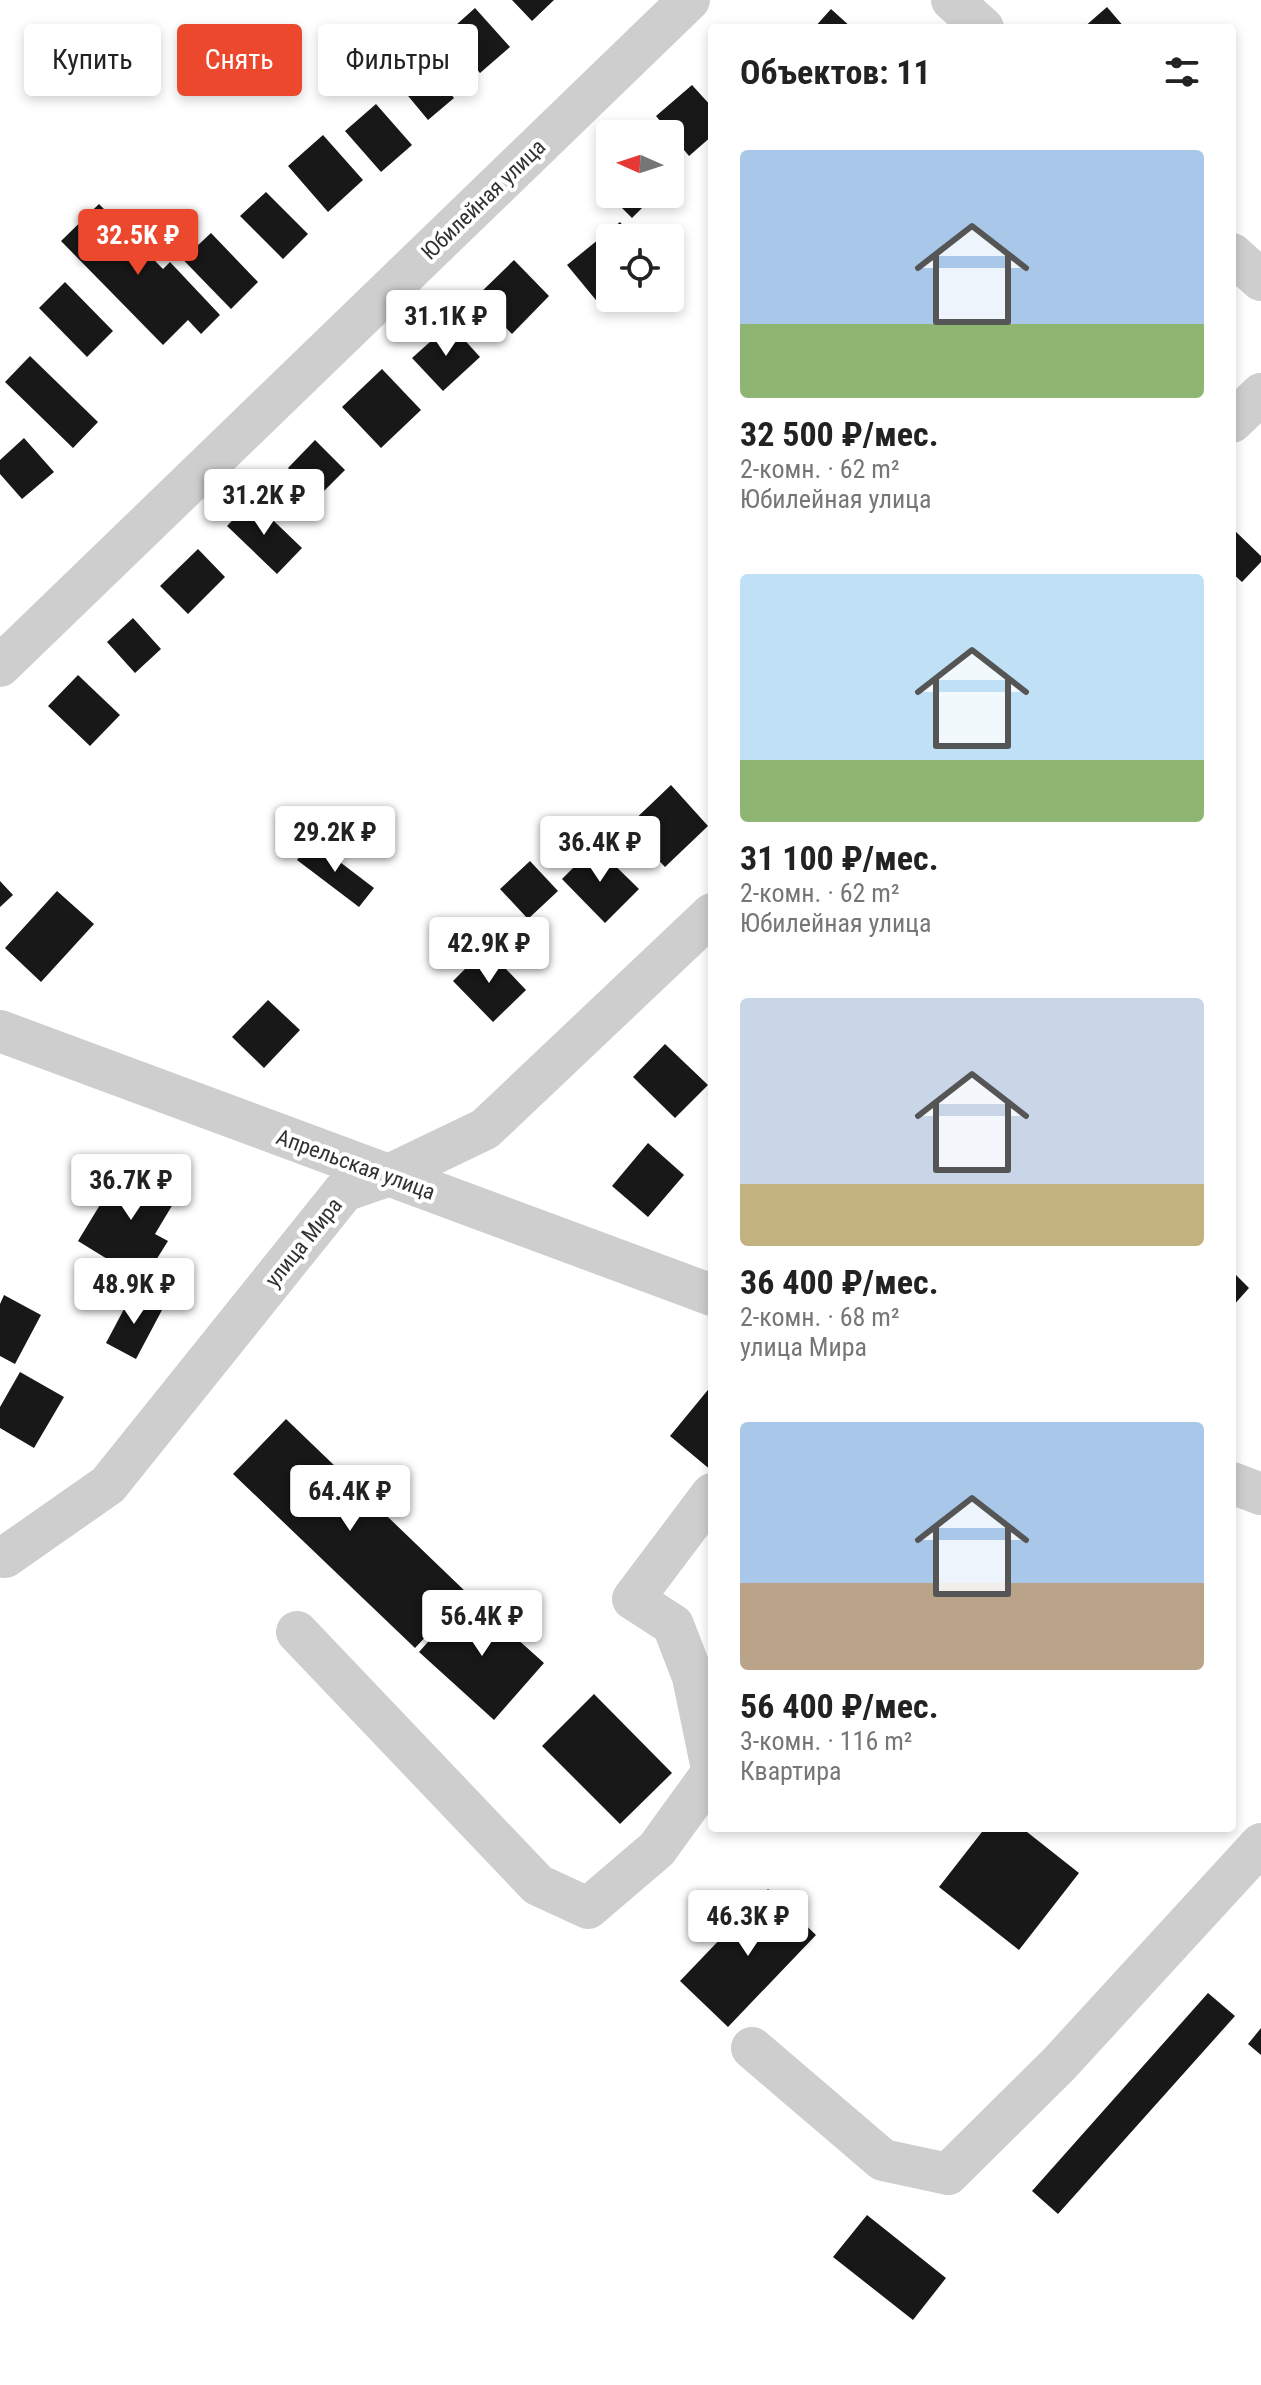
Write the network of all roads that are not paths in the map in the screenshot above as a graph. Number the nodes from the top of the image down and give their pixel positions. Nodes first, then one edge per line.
1 (689, 0) edge
2 (952, 0) edge
3 (979, 24) edge
4 (1236, 258) edge
5 (1261, 280) edge
6 (1261, 394) edge
7 (1236, 418) edge
8 (0, 666) edge
9 (708, 918) edge
10 (0, 1031) edge
11 (387, 1176) junction
12 (708, 1294) edge
13 (1236, 1485) edge
14 (1261, 1494) edge
15 (708, 1499) edge
16 (5, 1557) dead end
17 (297, 1632) dead end
18 (708, 1751) edge
19 (708, 1777) edge
20 (1261, 1844) edge
21 (752, 2048) dead end

1 - 8 street, Юбилейная улица
2 - 3 street
4 - 5 street
6 - 7 street
9 - 11 street, улица Мира
10 - 11 street, Апрельская улица
11 - 12 street, Апрельская улица
11 - 16 street, улица Мира
13 - 14 street
15 - 18 street
17 - 19 street
20 - 21 street

